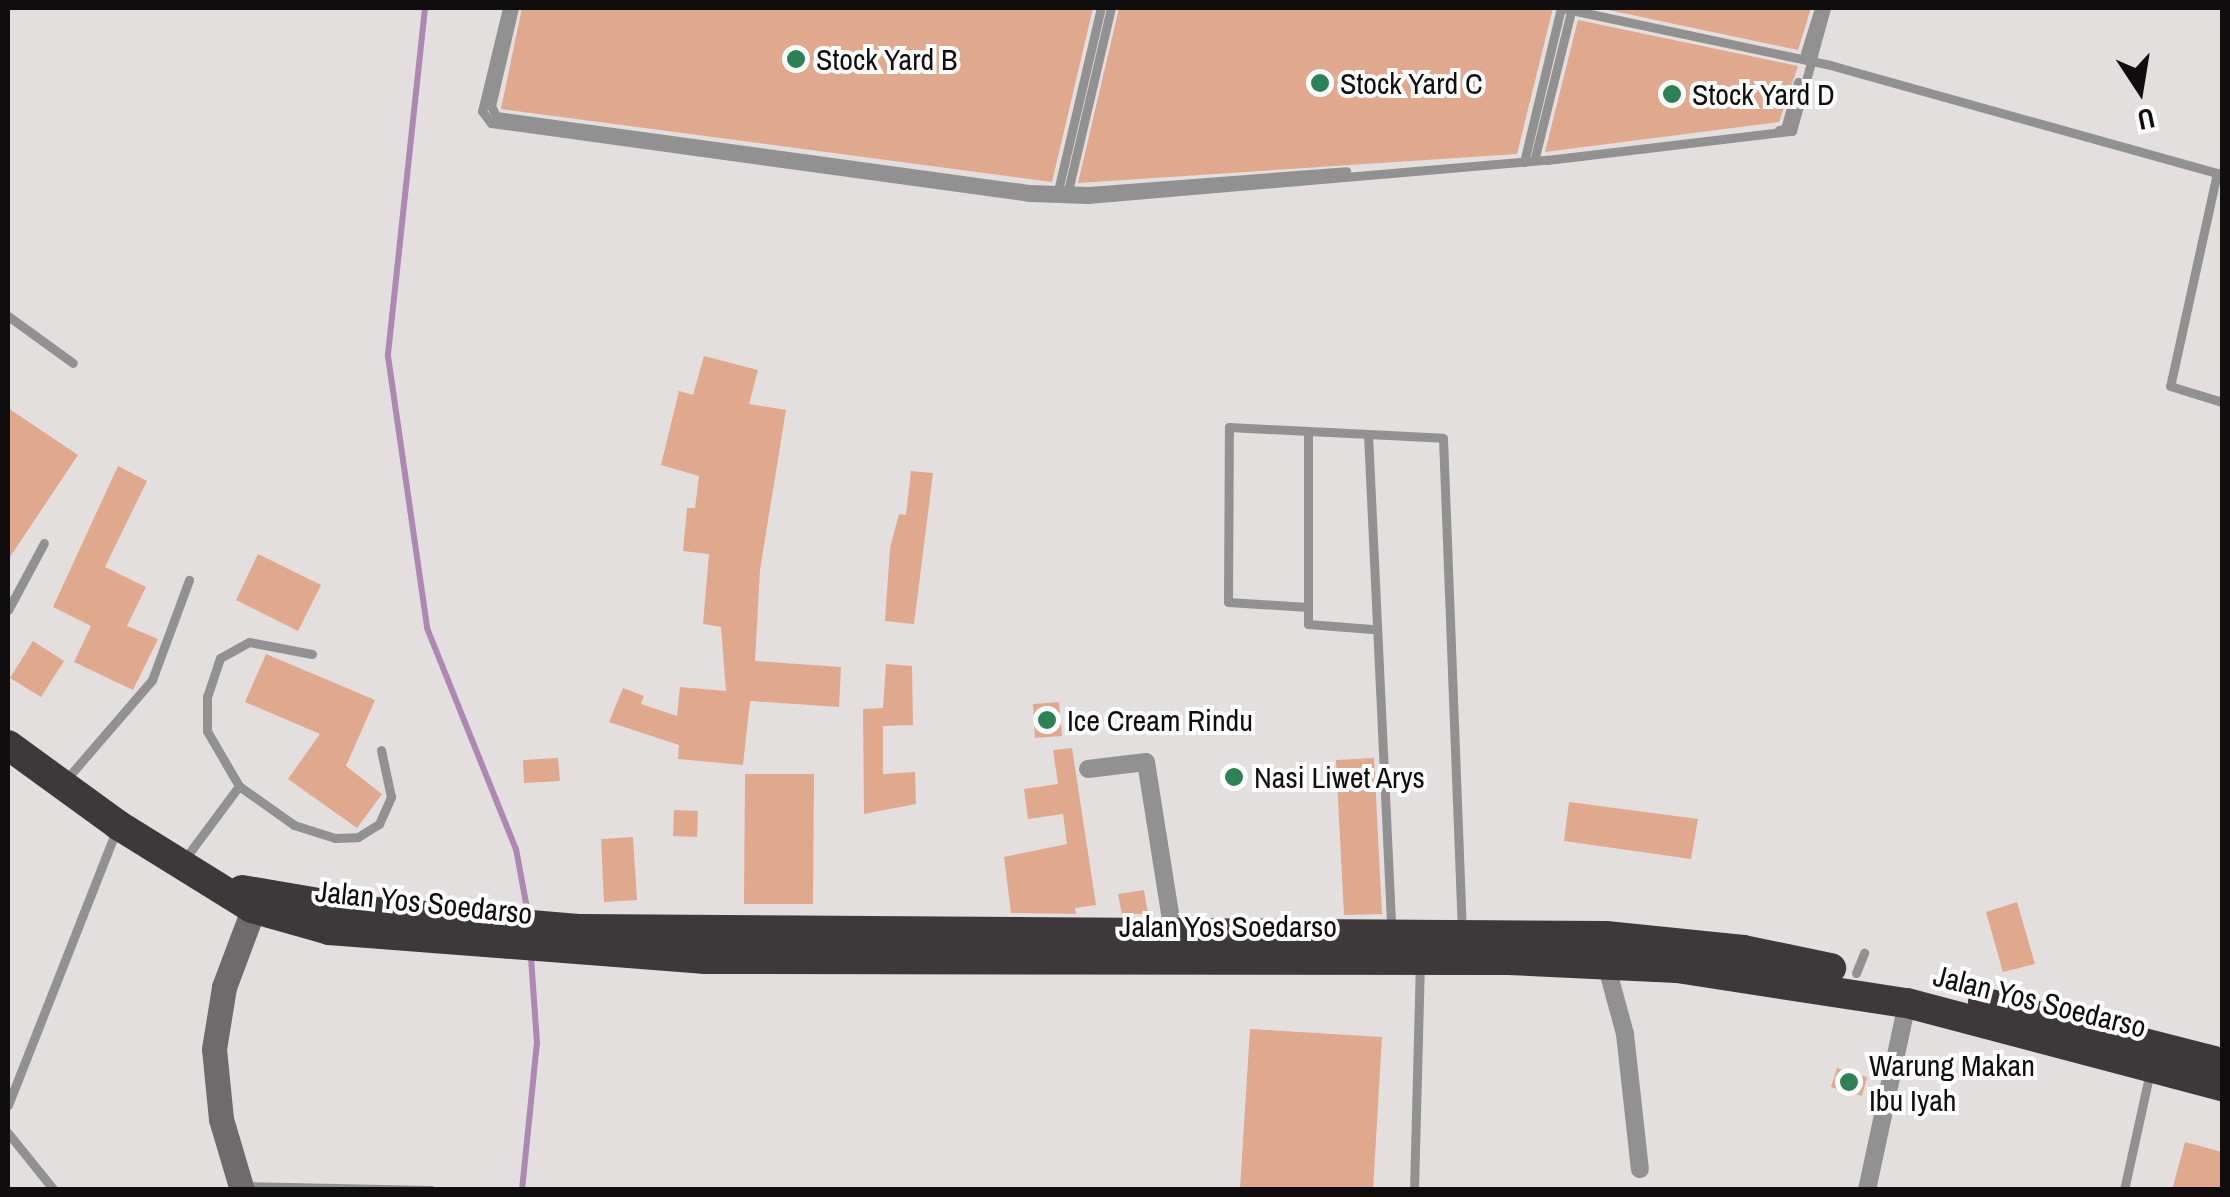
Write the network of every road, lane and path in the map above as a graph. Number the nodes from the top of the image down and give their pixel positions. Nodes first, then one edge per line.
1 (510, 8) edge
2 (1101, 8) edge
3 (1111, 8) edge
4 (1570, 8) edge
5 (1822, 8) edge
6 (1807, 57) junction
7 (1528, 159) junction
8 (1061, 193) junction
9 (8, 316) edge
10 (72, 364) dead end
11 (2222, 400) edge
12 (1308, 432) junction
13 (1368, 434) junction
14 (44, 542) dead end
15 (189, 580) dead end
16 (1308, 607) junction
17 (8, 610) edge
18 (1372, 629) junction
19 (312, 654) dead end
20 (8, 745) edge
21 (380, 750) dead end
22 (1088, 769) dead end
23 (62, 785) junction
24 (239, 786) junction
25 (118, 825) junction
26 (182, 862) junction
27 (248, 896) junction
28 (580, 941) junction
29 (1175, 946) junction
30 (1464, 947) junction
31 (979, 950) junction
32 (1401, 952) junction
33 (1606, 964) junction
34 (1907, 1003) junction
35 (1997, 1016) junction
36 (2154, 1055) junction
37 (2222, 1063) edge
38 (2222, 1086) edge
39 (8, 1105) edge
40 (8, 1133) edge
41 (1640, 1169) dead end
42 (241, 1188) edge
43 (54, 1190) edge
44 (431, 1190) edge
45 (1414, 1190) edge
46 (1867, 1190) edge
47 (2124, 1190) edge

1 - 8 lane
2 - 8 lane
3 - 8 lane
4 - 6 lane
4 - 7 lane
5 - 6 lane
6 - 7 lane
6 - 11 lane
7 - 8 lane
9 - 10 lane
12 - 13 lane
12 - 16 lane
12 - 16 lane
13 - 18 lane
13 - 30 lane
14 - 17 lane
15 - 23 lane
16 - 18 lane
18 - 32 lane
19 - 24 lane
20 - 23 highway, Jalan Yos Soedarso
21 - 24 lane
22 - 29 street
23 - 25 highway, Jalan Yos Soedarso
24 - 26 lane
25 - 26 highway, Jalan Yos Soedarso
25 - 39 lane
26 - 27 highway, Jalan Yos Soedarso
27 - 28 highway, Jalan Yos Soedarso
27 - 42 street
28 - 31 highway, Jalan Yos Soedarso
28 - 31 highway, Jalan Yos Soedarso
29 - 31 highway, Jalan Yos Soedarso
29 - 32 highway, Jalan Yos Soedarso
30 - 32 highway, Jalan Yos Soedarso
30 - 33 highway, Jalan Yos Soedarso
30 - 35 highway, Jalan Yos Soedarso
32 - 45 lane
33 - 34 highway, Jalan Yos Soedarso
33 - 41 street
34 - 35 highway, Jalan Yos Soedarso
34 - 46 street
35 - 36 highway, Jalan Yos Soedarso
36 - 37 highway, Jalan Yos Soedarso
36 - 38 highway, Jalan Yos Soedarso
36 - 47 lane
40 - 43 lane
42 - 44 lane

